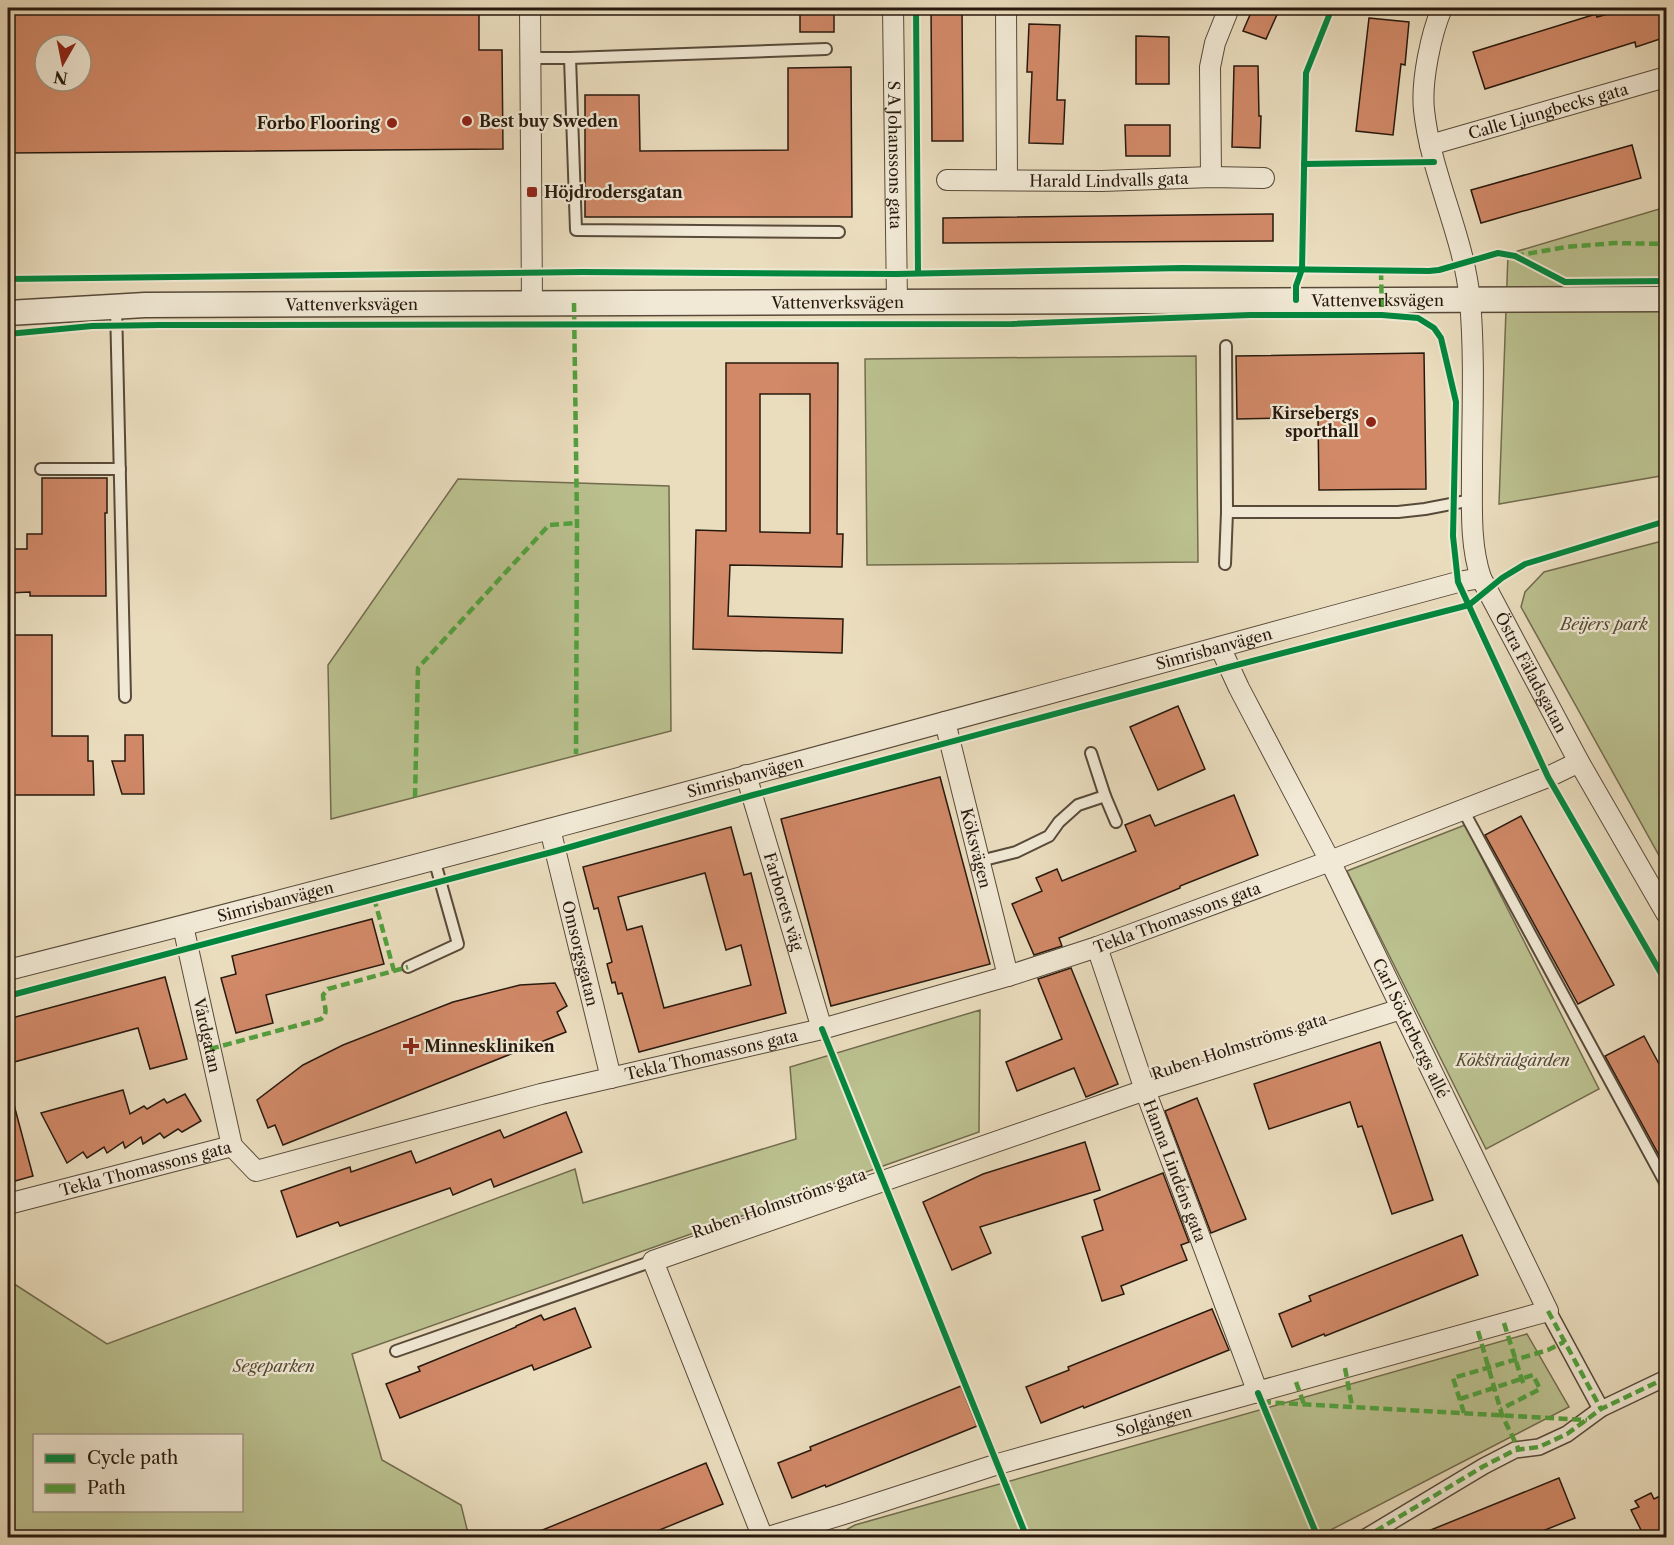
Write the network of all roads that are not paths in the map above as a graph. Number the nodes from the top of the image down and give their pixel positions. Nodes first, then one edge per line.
1 (530, 8) edge
2 (893, 8) edge
3 (1006, 8) edge
4 (1229, 8) edge
5 (1442, 8) edge
6 (826, 49) dead end
7 (531, 58) junction
8 (570, 58) junction
9 (1666, 77) edge
10 (1430, 145) junction
11 (1211, 177) junction
12 (1264, 178) dead end
13 (947, 180) dead end
14 (1007, 180) junction
15 (839, 232) dead end
16 (1666, 299) edge
17 (1470, 300) junction
18 (897, 302) junction
19 (532, 303) junction
20 (116, 306) junction
21 (8, 313) edge
22 (1226, 346) dead end
23 (41, 469) dead end
24 (120, 469) junction
25 (1472, 500) junction
26 (1227, 512) junction
27 (1225, 564) dead end
28 (1481, 578) junction
29 (1220, 646) junction
30 (125, 697) dead end
31 (945, 722) junction
32 (1091, 753) dead end
33 (1579, 762) junction
34 (746, 775) junction
35 (1105, 795) junction
36 (1463, 810) junction
37 (1116, 822) dead end
38 (550, 829) junction
39 (434, 859) junction
40 (980, 861) junction
41 (1330, 861) junction
42 (1666, 912) edge
43 (183, 926) junction
44 (1097, 947) junction
45 (408, 967) dead end
46 (8, 970) edge
47 (1008, 976) junction
48 (1401, 1009) junction
49 (822, 1029) junction
50 (611, 1078) junction
51 (1145, 1090) junction
52 (232, 1146) junction
53 (1666, 1184) edge
54 (8, 1204) edge
55 (653, 1261) junction
56 (1548, 1311) junction
57 (396, 1351) dead end
58 (1666, 1378) edge
59 (1258, 1393) junction
60 (1601, 1410) junction
61 (764, 1538) edge
62 (1364, 1538) edge

1 - 7 street
2 - 18 street, S A Johanssons gata
3 - 14 street, Harald Lindvalls gata
4 - 11 street, Harald Lindvalls gata
5 - 10 street
6 - 8 lane
7 - 8 lane
7 - 19 street
8 - 15 lane
9 - 10 street, Calle Ljungbecks gata
10 - 17 street
11 - 12 street, Harald Lindvalls gata
11 - 14 street, Harald Lindvalls gata
13 - 14 street, Harald Lindvalls gata
16 - 17 street, Vattenverksvägen
17 - 18 street, Vattenverksvägen
17 - 25 street, Östra Fäladsgatan
18 - 19 street, Vattenverksvägen
19 - 20 street, Vattenverksvägen
20 - 21 street, Vattenverksvägen
20 - 24 lane
22 - 26 lane
23 - 24 lane
24 - 30 lane
25 - 26 lane
25 - 28 street, Östra Fäladsgatan
26 - 27 lane
28 - 29 street, Simrisbanvägen
28 - 33 street, Östra Fäladsgatan
29 - 31 street, Simrisbanvägen
29 - 41 street, Carl Söderbergs allé
31 - 34 street, Simrisbanvägen
31 - 40 street, Köksvägen
32 - 35 lane
33 - 36 street, Tekla Thomassons gata
33 - 42 street, Östra Fäladsgatan
34 - 38 street, Simrisbanvägen
34 - 49 street, Farborets väg
35 - 37 lane
35 - 40 lane
36 - 41 street, Tekla Thomassons gata
36 - 53 lane
38 - 39 street, Simrisbanvägen
38 - 50 street, Omsorgsgatan
39 - 43 street, Simrisbanvägen
39 - 45 lane
40 - 47 street, Köksvägen
41 - 44 street, Tekla Thomassons gata
41 - 48 street, Carl Söderbergs allé
43 - 46 street, Simrisbanvägen
43 - 52 street, Vårdgatan
44 - 47 street, Tekla Thomassons gata
44 - 51 street, Hanna Lindéns gata
47 - 49 street, Tekla Thomassons gata
48 - 51 street, Ruben Holmströms gata
48 - 56 street, Carl Söderbergs allé
49 - 50 street, Tekla Thomassons gata
50 - 52 street, Tekla Thomassons gata
51 - 55 street, Ruben Holmströms gata
51 - 59 street, Hanna Lindéns gata
52 - 54 street, Tekla Thomassons gata
55 - 57 lane
55 - 61 street
56 - 59 street, Solgången
56 - 60 street, Carl Söderbergs allé
58 - 60 street
59 - 61 street, Solgången
60 - 62 street

